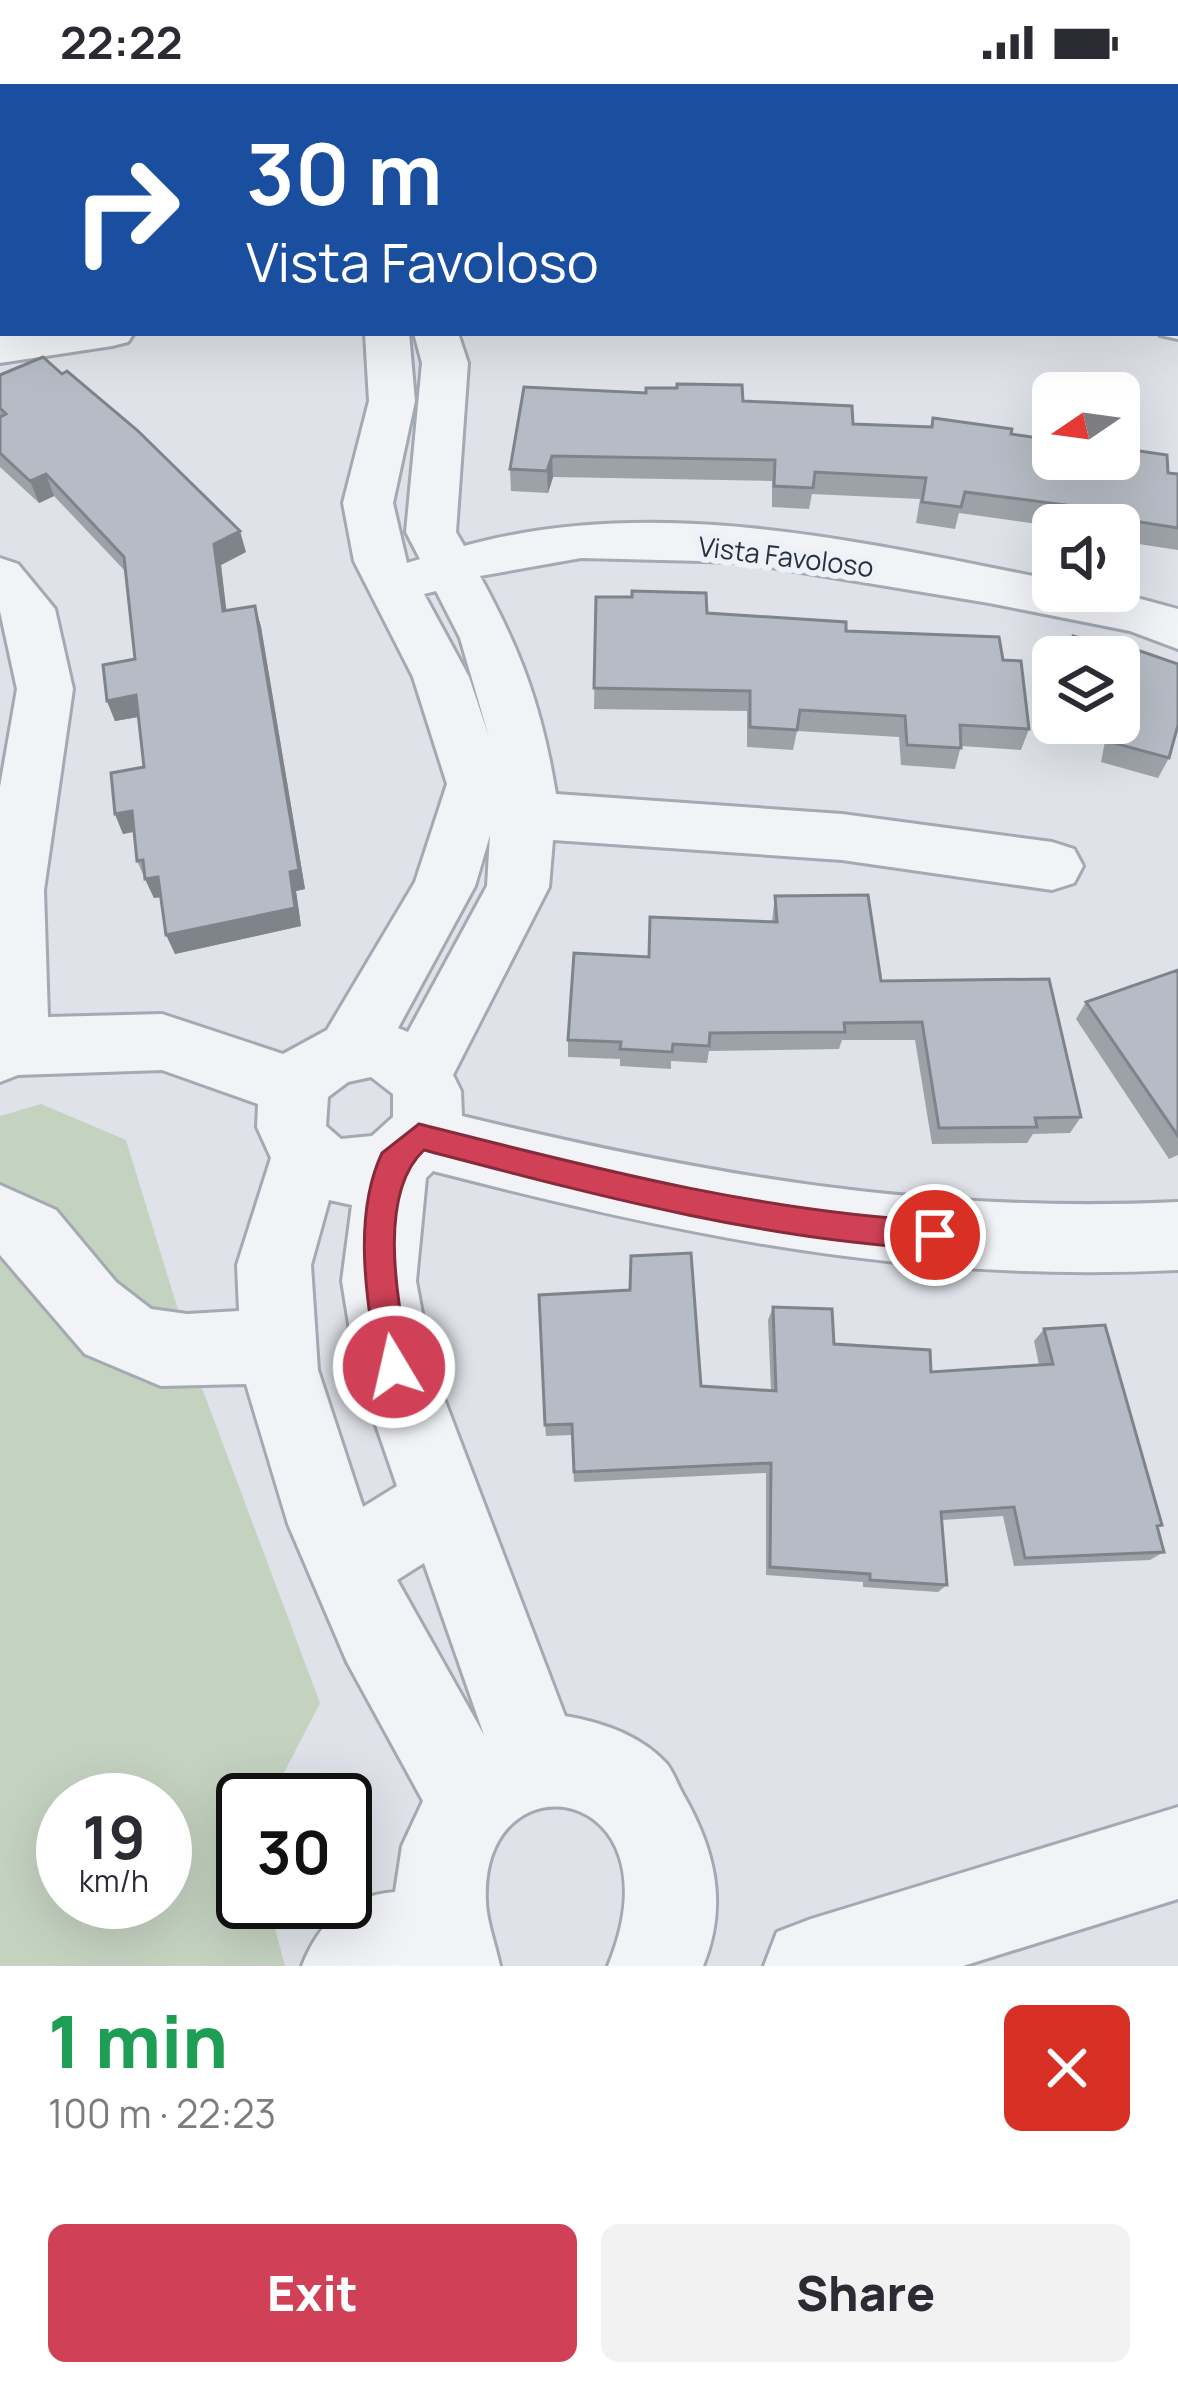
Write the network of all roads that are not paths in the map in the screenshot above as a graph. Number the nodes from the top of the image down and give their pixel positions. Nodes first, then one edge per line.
1 (91, 336) edge
2 (387, 336) edge
3 (437, 336) edge
4 (0, 349) edge
5 (449, 568) junction
6 (0, 576) edge
7 (393, 586) junction
8 (1178, 630) edge
9 (497, 813) junction
10 (1052, 866) dead end
11 (8, 1050) edge
12 (351, 1050) junction
13 (301, 1122) junction
14 (410, 1124) junction
15 (0, 1218) edge
16 (1178, 1236) edge
17 (279, 1343) junction
18 (445, 1503) junction
19 (346, 1564) junction
20 (504, 1780) junction
21 (1178, 1853) edge
22 (447, 1951) edge
23 (671, 1962) edge
24 (350, 1966) edge
25 (811, 1966) edge

1 - 4 street
2 - 7 street
3 - 5 street
5 - 7 street, Vista Favoloso
5 - 8 street, Vista Favoloso
5 - 9 street
6 - 11 street
7 - 9 street
9 - 10 street
9 - 12 street
9 - 14 street
11 - 13 street
12 - 13 street
12 - 14 street
13 - 14 street
13 - 17 street
14 - 16 street
14 - 18 street
15 - 17 street
17 - 19 street
18 - 19 street
18 - 20 street
19 - 20 street
20 - 22 street
20 - 23 street
21 - 25 street
22 - 24 street

